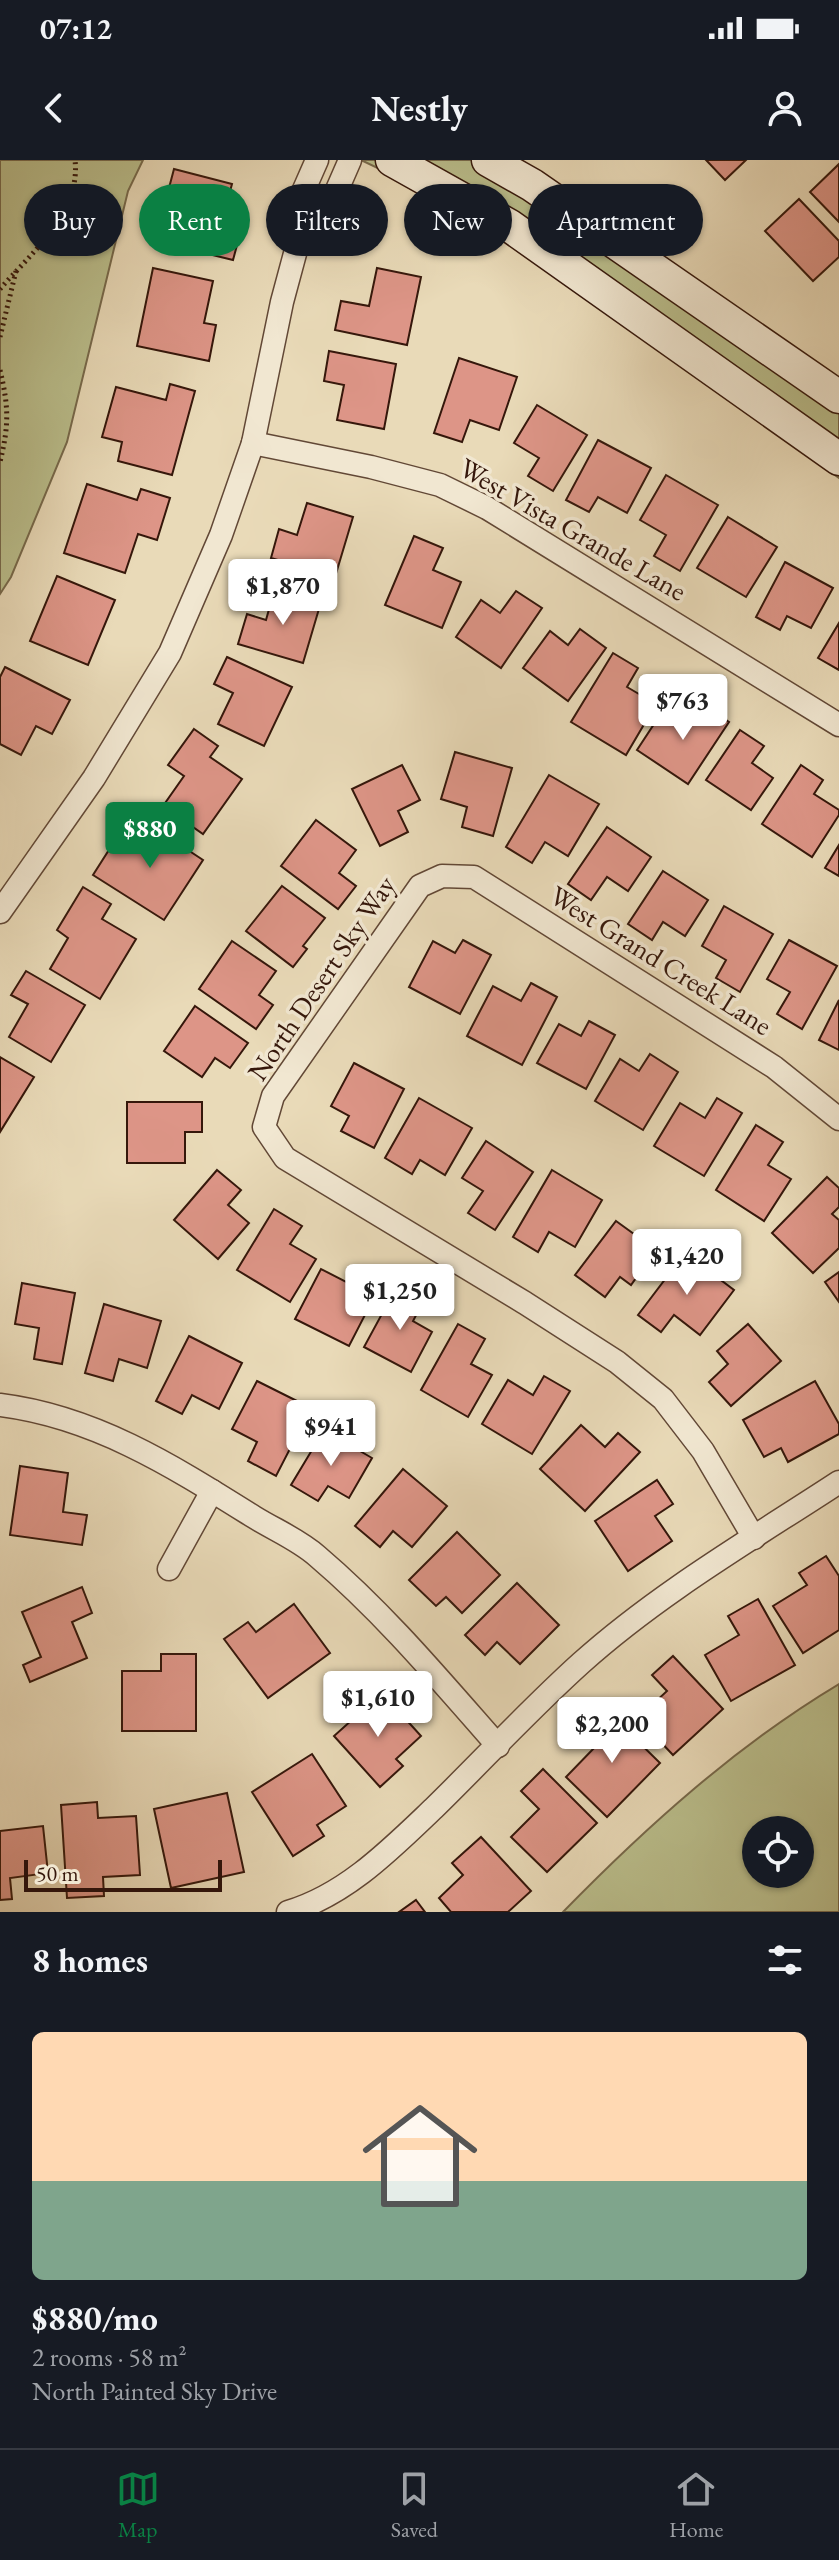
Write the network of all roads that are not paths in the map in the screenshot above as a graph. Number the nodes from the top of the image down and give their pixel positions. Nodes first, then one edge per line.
1 (317, 160) edge
2 (350, 160) edge
3 (392, 160) edge
4 (488, 160) edge
5 (306, 184) edge
6 (340, 184) edge
7 (294, 256) edge
8 (839, 397) edge
9 (253, 443) junction
10 (839, 459) edge
11 (839, 725) edge
12 (442, 876) joint
13 (0, 912) edge
14 (839, 1119) edge
15 (0, 1405) edge
16 (839, 1482) edge
17 (212, 1491) junction
18 (754, 1538) junction
19 (169, 1569) dead end
20 (498, 1746) junction
21 (288, 1912) edge

1 - 5 street
2 - 6 street
3 - 10 street
4 - 8 street
7 - 9 street
9 - 11 street, West Vista Grande Lane
9 - 13 street
12 - 14 street, West Grand Creek Lane
12 - 18 street, North Desert Sky Way
15 - 17 street
16 - 18 street
17 - 19 street
17 - 20 street
18 - 20 street
20 - 21 street

